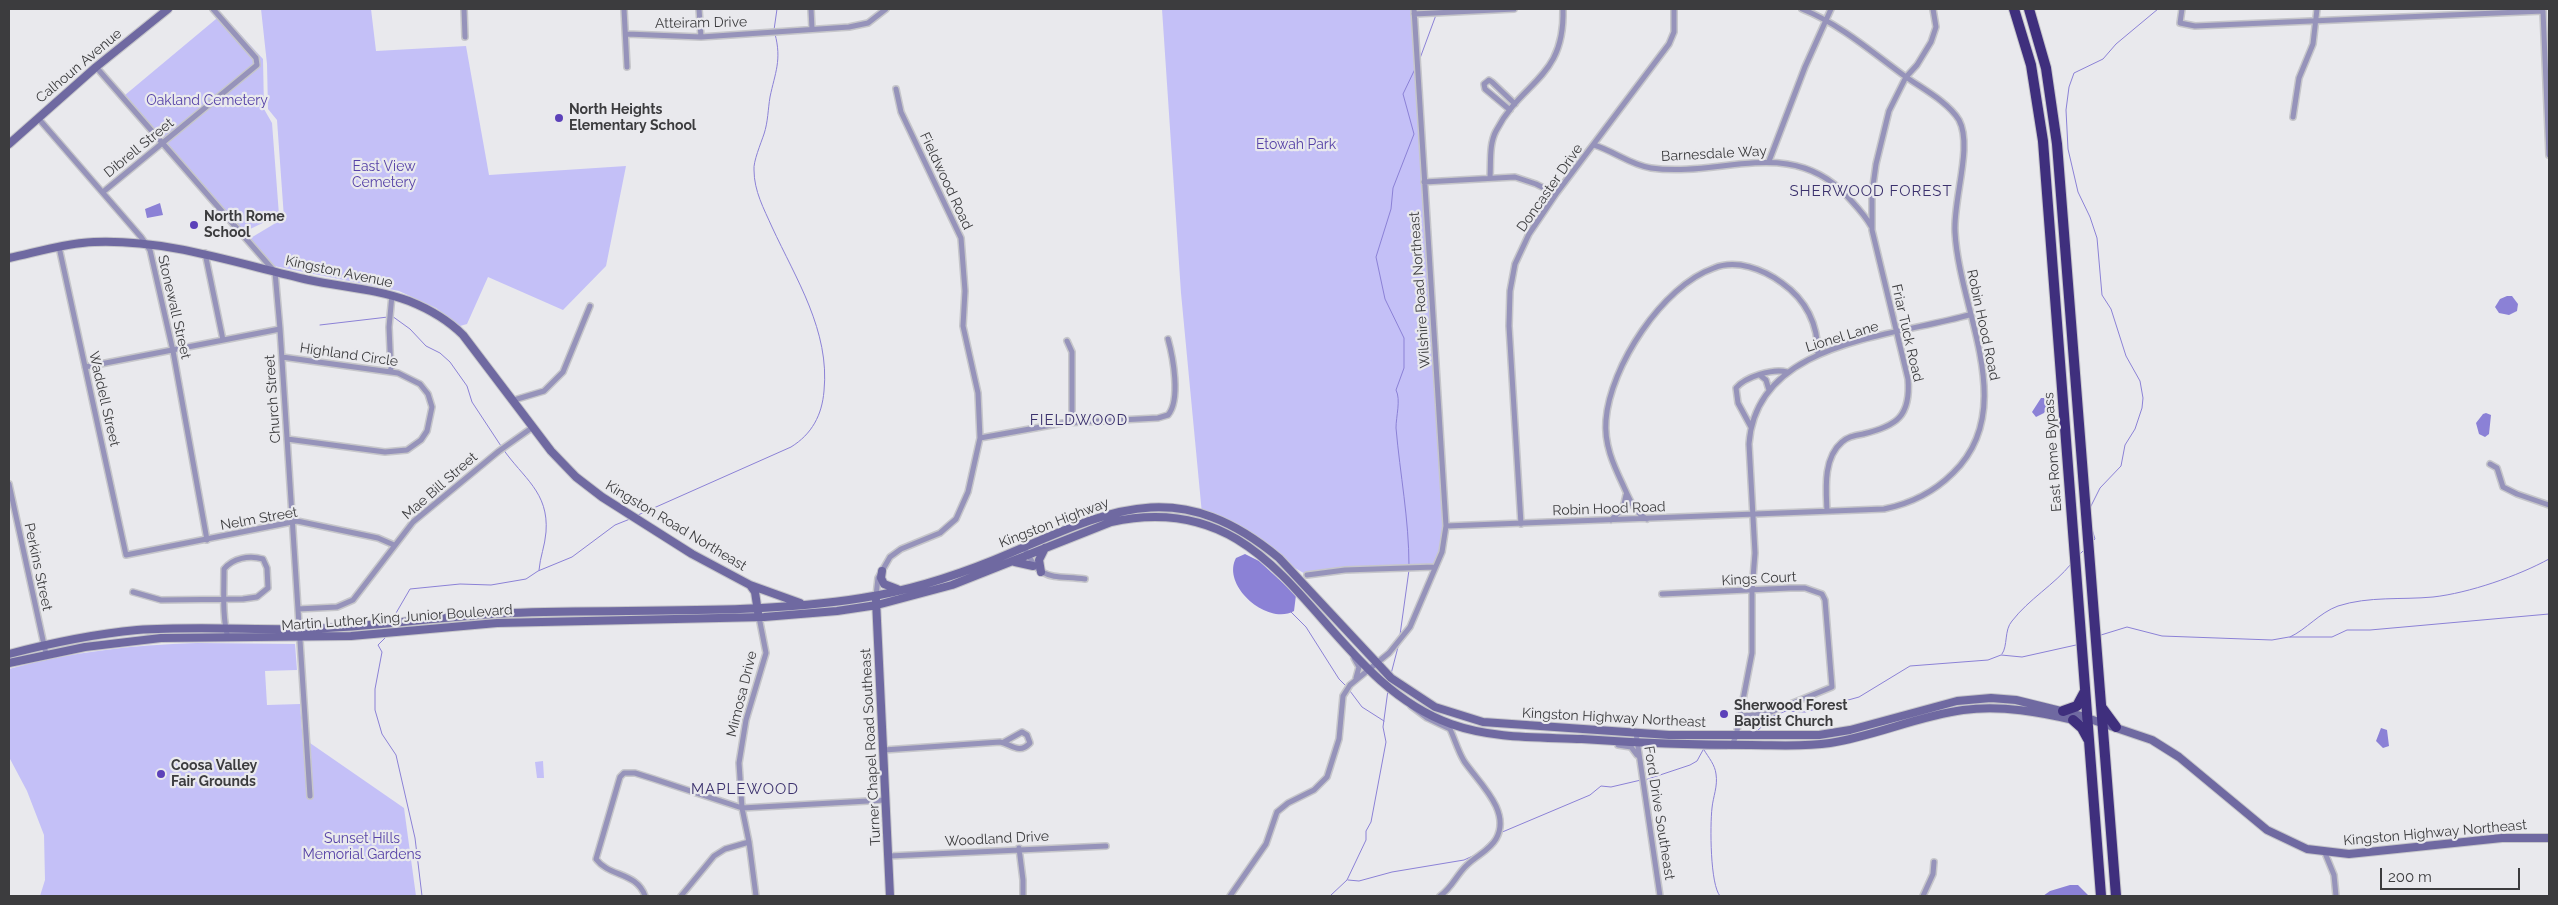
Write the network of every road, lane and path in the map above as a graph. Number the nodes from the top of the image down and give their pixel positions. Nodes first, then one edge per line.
1 (168, 9) edge
2 (213, 9) edge
3 (464, 9) edge
4 (624, 9) edge
5 (699, 9) edge
6 (812, 9) edge
7 (886, 9) edge
8 (1514, 9) edge
9 (1563, 9) edge
10 (1674, 9) edge
11 (1802, 9) edge
12 (1831, 9) edge
13 (1933, 9) edge
14 (2014, 9) edge
15 (2030, 9) edge
16 (2182, 9) edge
17 (2317, 9) edge
18 (2544, 10) edge
19 (1414, 11) edge
20 (2317, 20) junction
21 (1826, 21) junction
22 (812, 29) junction
23 (627, 34) junction
24 (465, 37) dead end
25 (701, 37) junction
26 (627, 66) dead end
27 (96, 68) junction
28 (1906, 77) junction
29 (896, 89) dead end
30 (1515, 104) junction
31 (1510, 110) junction
32 (2293, 117) dead end
33 (38, 118) junction
34 (9, 144) edge
35 (162, 144) junction
36 (1594, 145) junction
37 (2549, 154) edge
38 (1769, 161) junction
39 (1490, 177) junction
40 (1424, 182) junction
41 (103, 192) junction
42 (1556, 194) junction
43 (1872, 204) junction
44 (1860, 210) junction
45 (1872, 230) junction
46 (147, 245) junction
47 (59, 247) junction
48 (205, 253) junction
49 (9, 258) edge
50 (275, 272) junction
51 (392, 295) junction
52 (590, 306) dead end
53 (1969, 315) junction
54 (280, 329) junction
55 (1896, 333) junction
56 (1168, 339) dead end
57 (223, 340) junction
58 (1067, 341) dead end
59 (173, 351) junction
60 (1818, 354) junction
61 (282, 357) junction
62 (85, 367) junction
63 (391, 372) junction
64 (1787, 372) junction
65 (1761, 376) junction
66 (1769, 390) junction
67 (514, 400) junction
68 (1072, 422) junction
69 (533, 427) junction
70 (1751, 427) junction
71 (980, 438) junction
72 (287, 439) junction
73 (2490, 464) dead end
74 (9, 484) edge
75 (587, 486) joint
76 (1625, 489) junction
77 (2549, 505) edge
78 (1828, 511) junction
79 (1753, 514) junction
80 (1648, 519) junction
81 (1610, 520) junction
82 (292, 523) junction
83 (1521, 524) junction
84 (1446, 526) junction
85 (207, 540) junction
86 (394, 545) junction
87 (1024, 547) junction
88 (1045, 548) junction
89 (126, 555) joint
90 (1028, 555) junction
91 (1012, 562) junction
92 (1033, 566) junction
93 (1435, 567) junction
94 (882, 571) junction
95 (1041, 572) junction
96 (1307, 576) dead end
97 (1085, 579) dead end
98 (750, 585) junction
99 (902, 590) junction
100 (1752, 591) junction
101 (133, 592) dead end
102 (1662, 594) dead end
103 (876, 596) junction
104 (224, 600) junction
105 (810, 604) junction
106 (877, 605) junction
107 (756, 607) junction
108 (858, 608) junction
109 (298, 609) junction
110 (759, 617) junction
111 (877, 618) junction
112 (1329, 626) junction
113 (299, 628) junction
114 (225, 629) junction
115 (228, 638) junction
116 (299, 638) junction
117 (44, 645) junction
118 (9, 654) edge
119 (46, 654) junction
120 (9, 663) edge
121 (1376, 663) junction
122 (1368, 669) junction
123 (1391, 678) joint
124 (1355, 681) junction
125 (2086, 690) junction
126 (1405, 701) junction
127 (2101, 705) junction
128 (2063, 711) junction
129 (1740, 716) junction
130 (2073, 720) junction
131 (2088, 720) junction
132 (2102, 723) junction
133 (1466, 728) junction
134 (2119, 728) junction
135 (1636, 733) junction
136 (1736, 736) junction
137 (1454, 738) junction
138 (1580, 739) junction
139 (1004, 742) junction
140 (2090, 742) junction
141 (1637, 743) junction
142 (1732, 745) junction
143 (2104, 745) junction
144 (884, 750) junction
145 (1639, 759) junction
146 (310, 796) dead end
147 (886, 800) junction
148 (742, 808) junction
149 (2549, 838) edge
150 (749, 842) junction
151 (1106, 846) dead end
152 (1019, 848) junction
153 (2325, 852) junction
154 (889, 856) junction
155 (1934, 862) dead end
156 (645, 896) edge
157 (681, 896) edge
158 (756, 896) edge
159 (890, 896) edge
160 (1023, 896) edge
161 (1230, 896) edge
162 (1440, 896) edge
163 (1659, 896) edge
164 (1924, 896) edge
165 (2102, 896) edge
166 (2116, 896) edge
167 (2336, 896) edge

1 - 27 main road, Calhoun Avenue
2 - 35 street, Dibrell Street
3 - 24 street
4 - 23 street
5 - 25 street
6 - 22 street
7 - 22 street, Atteiram Drive
8 - 19 street
9 - 30 street
10 - 36 street, Doncaster Drive
11 - 21 street, Robin Hood Road
12 - 21 street
13 - 28 street, Friar Tuck Road
14 - 125 highway, East Rome Bypass
15 - 127 highway, East Rome Bypass
16 - 20 street
17 - 20 street
18 - 20 street
18 - 37 street
19 - 40 street, Wilshire Road Northeast
20 - 32 street
21 - 28 street, Robin Hood Road
21 - 38 street
22 - 25 street, Atteiram Drive
23 - 25 street, Atteiram Drive
23 - 26 street
27 - 33 main road, Calhoun Avenue
27 - 35 street
28 - 43 street, Friar Tuck Road
28 - 53 street, Robin Hood Road
29 - 71 street, Fieldwood Road
30 - 31 street
30 - 31 street
31 - 39 street
33 - 34 main road, Calhoun Avenue
33 - 41 street, Stonewall Street
35 - 41 street, Dibrell Street
35 - 50 street
36 - 38 street, Barnesdale Way
36 - 42 street, Doncaster Drive
38 - 44 street, Barnesdale Way
39 - 40 street
39 - 42 street
40 - 84 street, Wilshire Road Northeast
41 - 46 street, Stonewall Street
42 - 83 street, Doncaster Drive
43 - 44 street
43 - 45 street, Friar Tuck Road
44 - 45 street, Barnesdale Way
45 - 55 street, Friar Tuck Road
46 - 47 main road, Kingston Avenue
46 - 48 main road, Kingston Avenue
46 - 59 street, Stonewall Street
47 - 49 main road, Kingston Avenue
47 - 62 street, Waddell Street
48 - 50 main road, Kingston Avenue
48 - 57 street
50 - 51 main road, Kingston Avenue
50 - 54 street, Church Street
51 - 63 street
51 - 67 main road, Kingston Avenue
52 - 67 street
53 - 55 street, Lionel Lane
53 - 78 street, Robin Hood Road
54 - 57 street
54 - 61 street, Church Street
55 - 60 street, Lionel Lane
55 - 78 street, Friar Tuck Road
56 - 68 street
57 - 59 street
58 - 68 street
59 - 62 street
59 - 85 street, Stonewall Street
60 - 64 street, Lionel Lane
60 - 76 street
61 - 63 street, Highland Circle
61 - 72 street, Church Street
62 - 89 street, Waddell Street
63 - 72 street, Highland Circle
64 - 65 street
64 - 66 street, Lionel Lane
65 - 66 street
65 - 70 street
66 - 70 street, Lionel Lane
67 - 69 main road, Kingston Avenue
68 - 71 street
69 - 75 main road, Kingston Avenue
69 - 86 street, Mae Bill Street
70 - 79 street, Lionel Lane
71 - 94 street, Fieldwood Road
72 - 82 street, Church Street
73 - 77 street
74 - 117 street, Perkins Street
75 - 98 main road, Kingston Road Northeast
76 - 80 street
76 - 81 street
78 - 79 street, Robin Hood Road
79 - 80 street, Robin Hood Road
79 - 100 street, Lionel Lane
80 - 81 street, Robin Hood Road
81 - 83 street, Robin Hood Road
82 - 85 street, Nelm Street
82 - 86 street, Nelm Street
82 - 109 street, Church Street
83 - 84 street, Robin Hood Road
84 - 93 street, Wilshire Road Northeast
85 - 89 street, Nelm Street
86 - 109 street, Mae Bill Street
87 - 90 street
87 - 99 main road, Kingston Highway
87 - 121 main road, Kingston Highway
88 - 90 main road, Kingston Highway
88 - 95 main road
88 - 112 main road, Kingston Highway
90 - 91 main road, Kingston Highway
90 - 92 street
91 - 92 main road
91 - 106 main road, Kingston Highway
92 - 95 street
93 - 96 street
93 - 121 street, Wilshire Road Northeast
94 - 99 main road
94 - 103 street, Fieldwood Road
95 - 97 street
98 - 105 main road
98 - 107 main road, Kingston Road Northeast
99 - 103 main road, Kingston Highway
100 - 102 street, Kings Court
100 - 129 street, Lionel Lane
100 - 129 street, Kings Court
101 - 104 street
103 - 105 main road, Kingston Highway
103 - 106 main road, Turner Chapel Road Southeast
104 - 104 street
104 - 114 street
105 - 107 main road, Kingston Highway
106 - 108 main road, Kingston Highway
106 - 111 main road, Turner Chapel Road Southeast
107 - 110 main road, Kingston Road Northeast
107 - 113 main road, Martin Luther King Junior Boulevard
108 - 110 main road
108 - 111 main road
109 - 113 street, Church Street
110 - 116 main road, Martin Luther King Junior Boulevard
110 - 148 street, Mimosa Drive
111 - 144 main road, Turner Chapel Road Southeast
112 - 122 main road, Kingston Highway
112 - 124 street
113 - 114 main road, Martin Luther King Junior Boulevard
113 - 116 street, Church Street
114 - 115 street
114 - 117 main road, Martin Luther King Junior Boulevard
115 - 116 main road, Martin Luther King Junior Boulevard
115 - 119 main road, Martin Luther King Junior Boulevard
116 - 146 street, Church Street
117 - 118 main road, Martin Luther King Junior Boulevard
117 - 119 street, Perkins Street
119 - 120 main road, Martin Luther King Junior Boulevard
121 - 122 street, Wilshire Road Northeast
121 - 123 main road, Kingston Highway
122 - 124 street, Wilshire Road Northeast
122 - 126 main road, Kingston Highway
123 - 135 main road, Kingston Highway Northeast
124 - 161 street, Wilshire Road Northeast
125 - 128 highway
125 - 131 highway, East Rome Bypass
126 - 133 main road, Kingston Highway
126 - 137 street
127 - 132 highway, East Rome Bypass
127 - 134 highway
128 - 131 main road, Kingston Highway Northeast
128 - 136 main road, Kingston Highway Northeast
129 - 136 street, Lionel Lane
130 - 131 main road, Kingston Highway
130 - 140 highway
130 - 142 main road, Kingston Highway
131 - 132 main road, Kingston Highway Northeast
131 - 140 highway, East Rome Bypass
132 - 134 main road, Kingston Highway Northeast
132 - 143 highway, East Rome Bypass
133 - 137 street
133 - 138 main road, Kingston Highway
134 - 143 highway
134 - 153 main road, Kingston Highway Northeast
135 - 136 main road, Kingston Highway Northeast
135 - 141 street, Ford Drive Southeast
136 - 142 street, Lionel Lane
137 - 162 street
138 - 141 main road, Kingston Highway
138 - 145 street
139 - 139 street
139 - 144 street
140 - 165 highway, East Rome Bypass
141 - 142 main road, Kingston Highway
141 - 145 street, Ford Drive Southeast
143 - 166 highway, East Rome Bypass
144 - 147 main road, Turner Chapel Road Southeast
145 - 163 street, Ford Drive Southeast
147 - 148 street
147 - 154 main road, Turner Chapel Road Southeast
148 - 150 street, Mimosa Drive
148 - 156 street
149 - 153 main road, Kingston Highway Northeast
150 - 157 street
150 - 158 street, Mimosa Drive
151 - 152 street, Woodland Drive
152 - 154 street, Woodland Drive
152 - 160 street
153 - 167 street
154 - 159 main road, Turner Chapel Road Southeast
155 - 164 street

